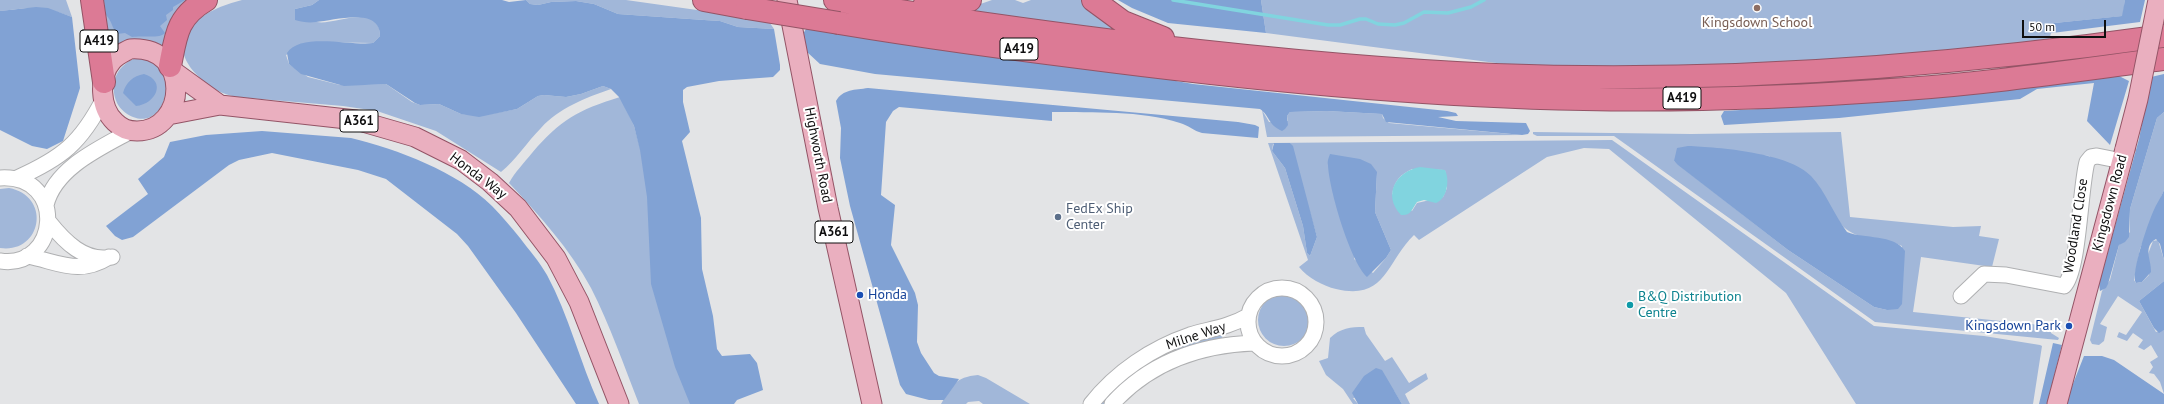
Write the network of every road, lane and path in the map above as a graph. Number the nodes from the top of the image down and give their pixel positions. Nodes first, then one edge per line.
1 (92, 0) edge
2 (206, 0) edge
3 (704, 0) edge
4 (787, 0) edge
5 (836, 0) edge
6 (970, 0) edge
7 (1093, 0) edge
8 (2158, 0) edge
9 (877, 8) junction
10 (2164, 36) edge
11 (1204, 51) junction
12 (2164, 59) edge
13 (171, 68) junction
14 (104, 90) junction
15 (220, 105) junction
16 (168, 115) junction
17 (131, 131) junction
18 (2124, 155) junction
19 (0, 178) edge
20 (17, 178) junction
21 (46, 205) junction
22 (48, 222) junction
23 (27, 256) junction
24 (4, 262) edge
25 (1961, 296) dead end
26 (1248, 316) junction
27 (1254, 342) junction
28 (618, 404) edge
29 (872, 404) edge
30 (1091, 404) edge
31 (1112, 404) edge
32 (2057, 404) edge

1 - 14 highway, A419
2 - 13 highway
3 - 12 highway, A419, bridge
4 - 29 main road, Highworth Road / A361
5 - 9 highway, A419
6 - 9 highway, A419
7 - 11 highway, A419
8 - 18 main road, Kingsdown Road, bridge
9 - 11 highway, A419
10 - 11 highway, A419
13 - 14 main road
13 - 15 main road, Honda Way / A361
13 - 16 main road
14 - 17 main road
14 - 20 street
15 - 16 main road, Honda Way / A361
15 - 28 main road, Honda Way / A361
16 - 17 main road
17 - 21 street
18 - 25 street, Woodland Close
18 - 32 main road, Kingsdown Road
19 - 20 street
20 - 21 street
21 - 22 street
22 - 23 street
22 - 23 street
23 - 24 street
26 - 27 street
26 - 27 street
26 - 30 street, Milne Way
27 - 31 street, Milne Way

